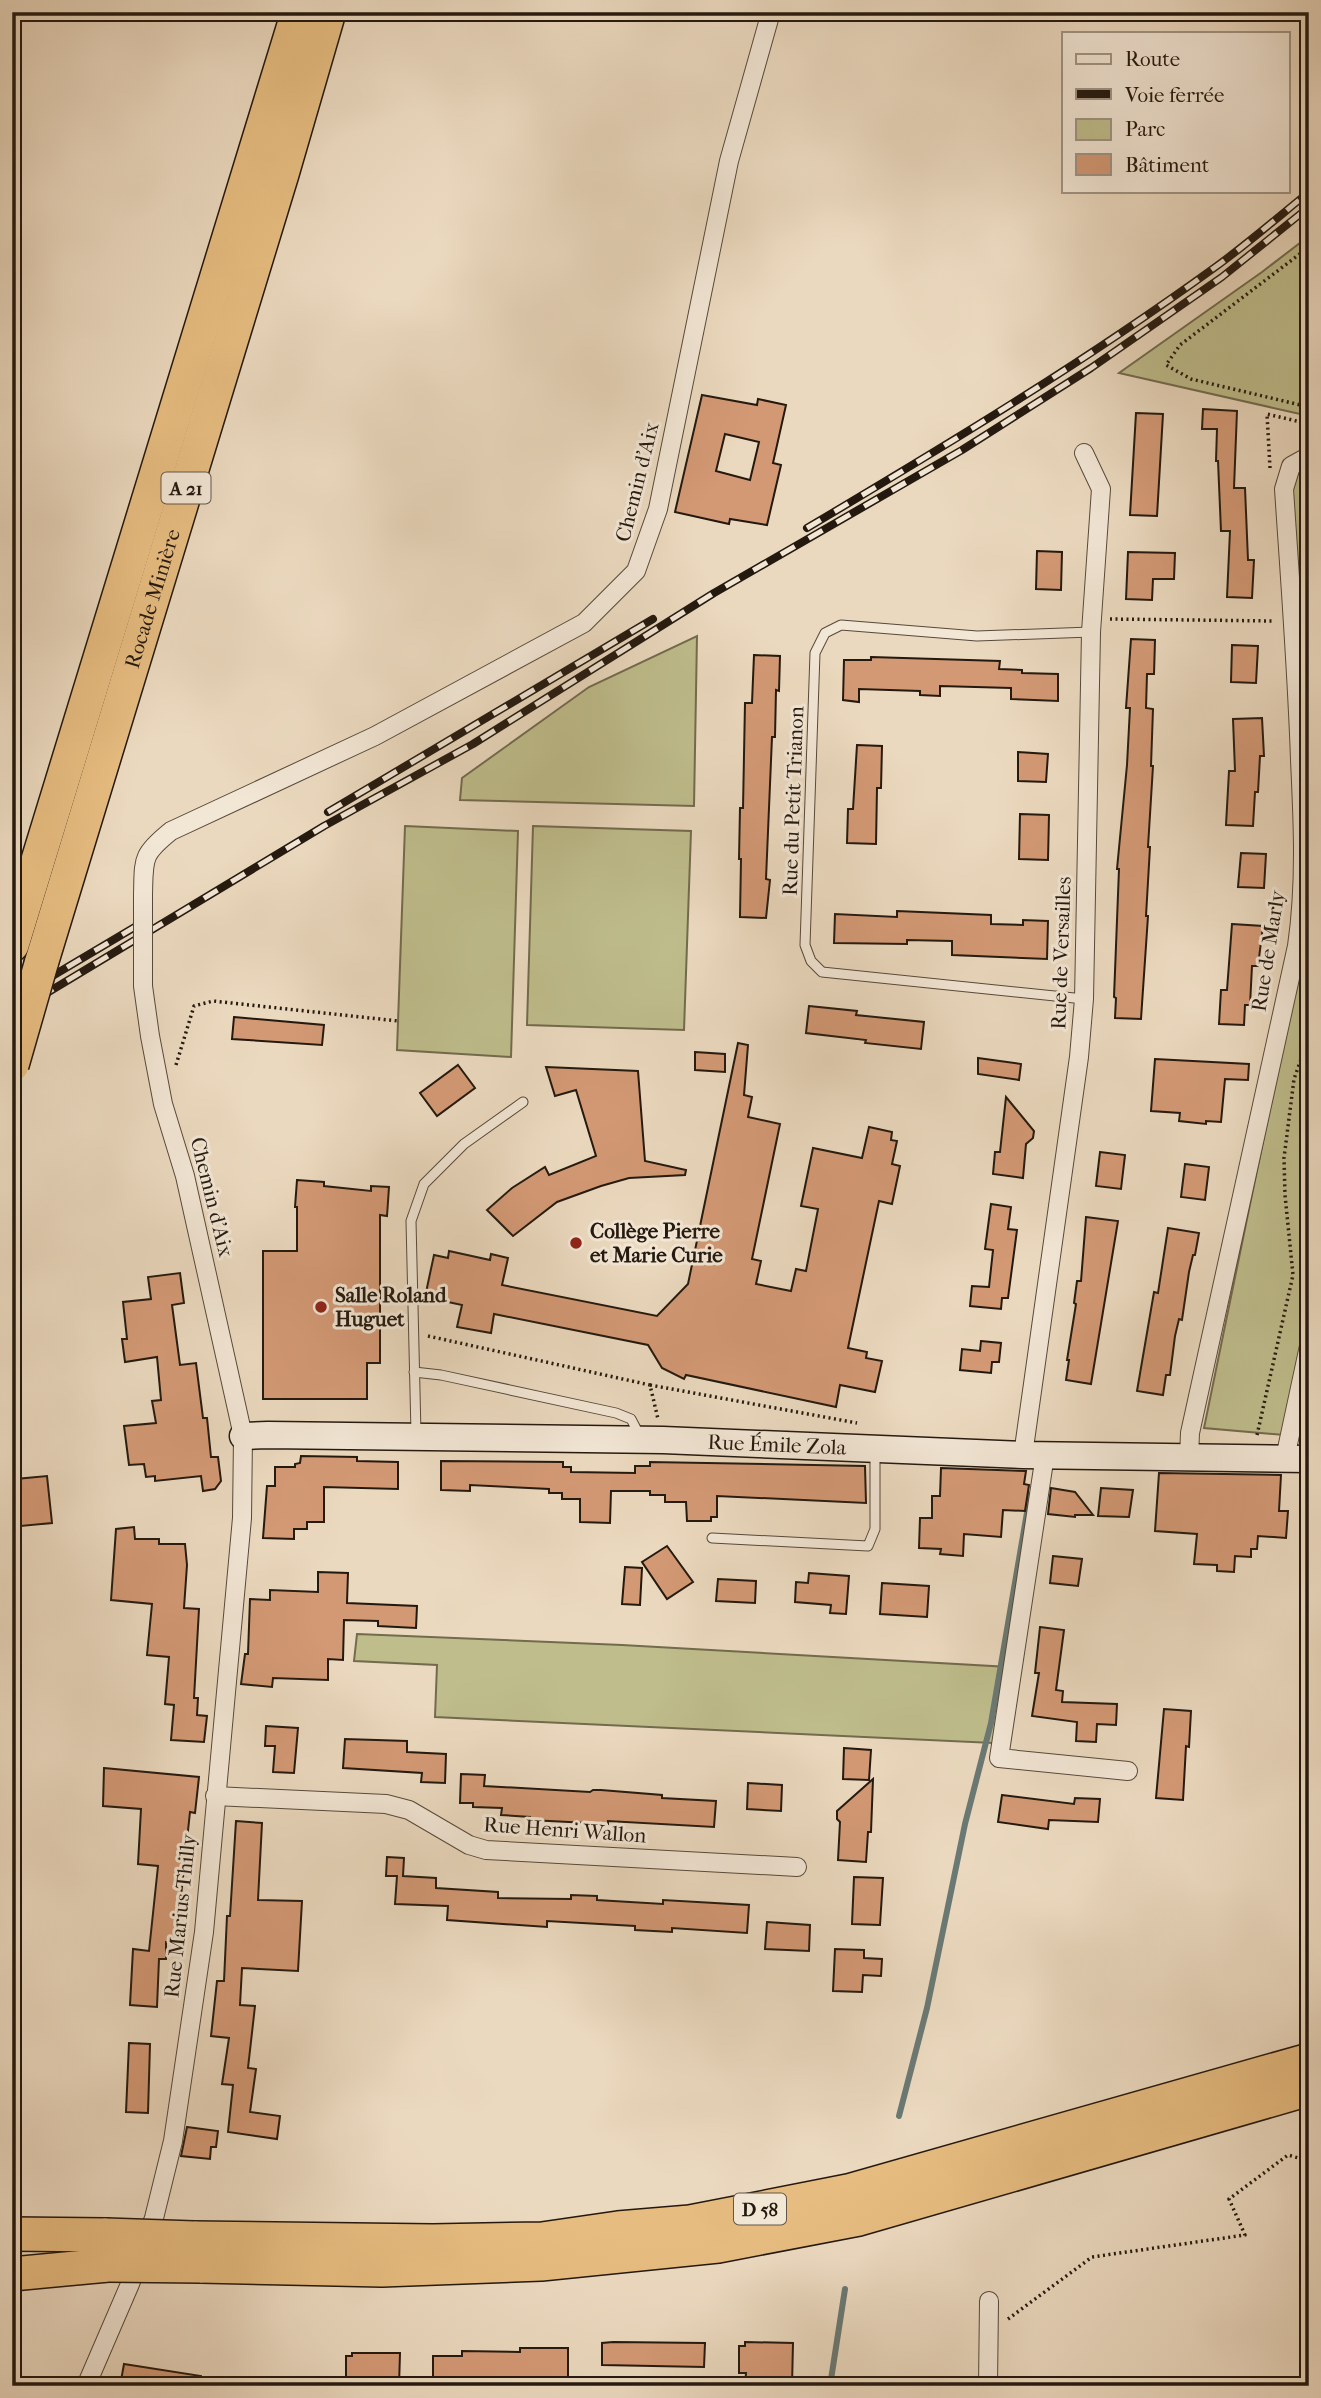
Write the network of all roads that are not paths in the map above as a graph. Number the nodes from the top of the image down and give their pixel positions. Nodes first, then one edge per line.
1 (298, 12) edge
2 (329, 12) edge
3 (771, 12) edge
4 (1084, 453) dead end
5 (1309, 456) edge
6 (1091, 632) junction
7 (1306, 906) edge
8 (12, 946) edge
9 (1084, 999) junction
10 (12, 1065) edge
11 (523, 1102) dead end
12 (1309, 1346) edge
13 (414, 1372) junction
14 (243, 1436) junction
15 (416, 1437) junction
16 (653, 1440) junction
17 (875, 1447) junction
18 (1034, 1455) junction
19 (1189, 1457) junction
20 (1297, 1459) edge
21 (712, 1538) dead end
22 (1128, 1771) dead end
23 (215, 1796) junction
24 (797, 1867) dead end
25 (1309, 2060) edge
26 (1309, 2089) edge
27 (12, 2234) edge
28 (107, 2250) junction
29 (197, 2252) junction
30 (12, 2264) edge
31 (12, 2274) edge
32 (989, 2301) dead end
33 (86, 2386) edge
34 (988, 2386) edge

1 - 8 highway, Rocade Minière / A 21
2 - 10 highway, Rocade Minière / A 21, bridge
3 - 14 street, Chemin d'Aix, bridge
4 - 6 street, Rue de Versailles
5 - 7 street, Rue de Marly
6 - 9 street, Rue de Versailles
6 - 9 lane, Rue du Petit Trianon
7 - 19 street, Rue de Marly
9 - 18 street, Rue de Versailles
11 - 13 lane
12 - 20 street
13 - 15 lane
13 - 16 lane
14 - 15 street, Rue Émile Zola
14 - 23 street, Rue Marius Thilly
15 - 16 street, Rue Émile Zola
16 - 17 street, Rue Émile Zola
17 - 18 street, Rue Émile Zola
17 - 21 lane
18 - 19 street, Rue Émile Zola
18 - 22 street, Rue de Versailles
19 - 20 street, Rue Émile Zola
23 - 24 street, Rue Henri Wallon
23 - 33 street, Rue Marius Thilly
25 - 29 highway, D 58
26 - 29 highway, D 58
27 - 28 highway, D 58
28 - 29 highway, D 58, bridge
28 - 30 highway, D 58
28 - 31 highway
32 - 34 street

